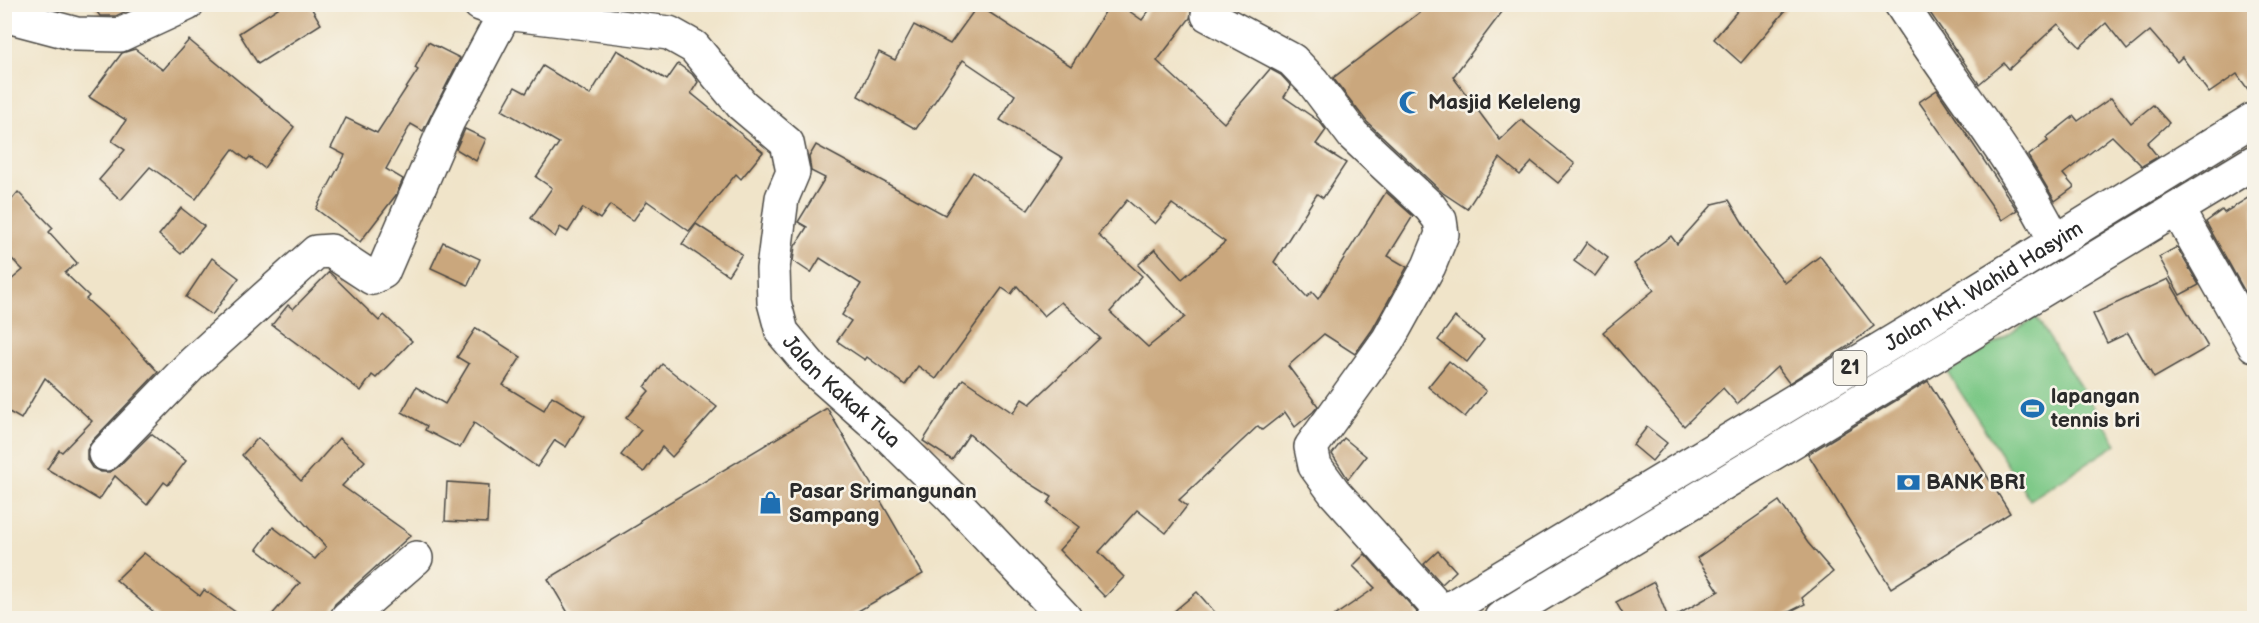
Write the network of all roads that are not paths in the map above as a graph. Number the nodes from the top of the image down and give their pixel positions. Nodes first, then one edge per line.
1 (187, 4) edge
2 (1901, 4) edge
3 (498, 7) edge
4 (4, 15) edge
5 (1208, 15) dead end
6 (2254, 119) edge
7 (2254, 162) edge
8 (2177, 210) junction
9 (2055, 241) junction
10 (1914, 329) junction
11 (2254, 345) edge
12 (1930, 357) junction
13 (105, 454) dead end
14 (416, 558) dead end
15 (1442, 617) edge
16 (347, 618) edge
17 (1065, 618) edge
18 (1502, 618) edge

1 - 4 main road
2 - 9 main road
3 - 13 main road
3 - 17 main road, Jalan Kakak Tua
5 - 15 main road
6 - 9 main road, Jalan KH. Wahid Hasyim / 21
7 - 8 main road, Jalan KH. Wahid Hasyim / 21
8 - 11 main road
8 - 12 main road, Jalan KH. Wahid Hasyim / 21
9 - 10 main road, Jalan KH. Wahid Hasyim / 21
10 - 12 main road
10 - 15 main road, Jalan KH. Wahid Hasyim / 21
12 - 18 main road, Jalan KH. Wahid Hasyim / 21
14 - 16 main road

